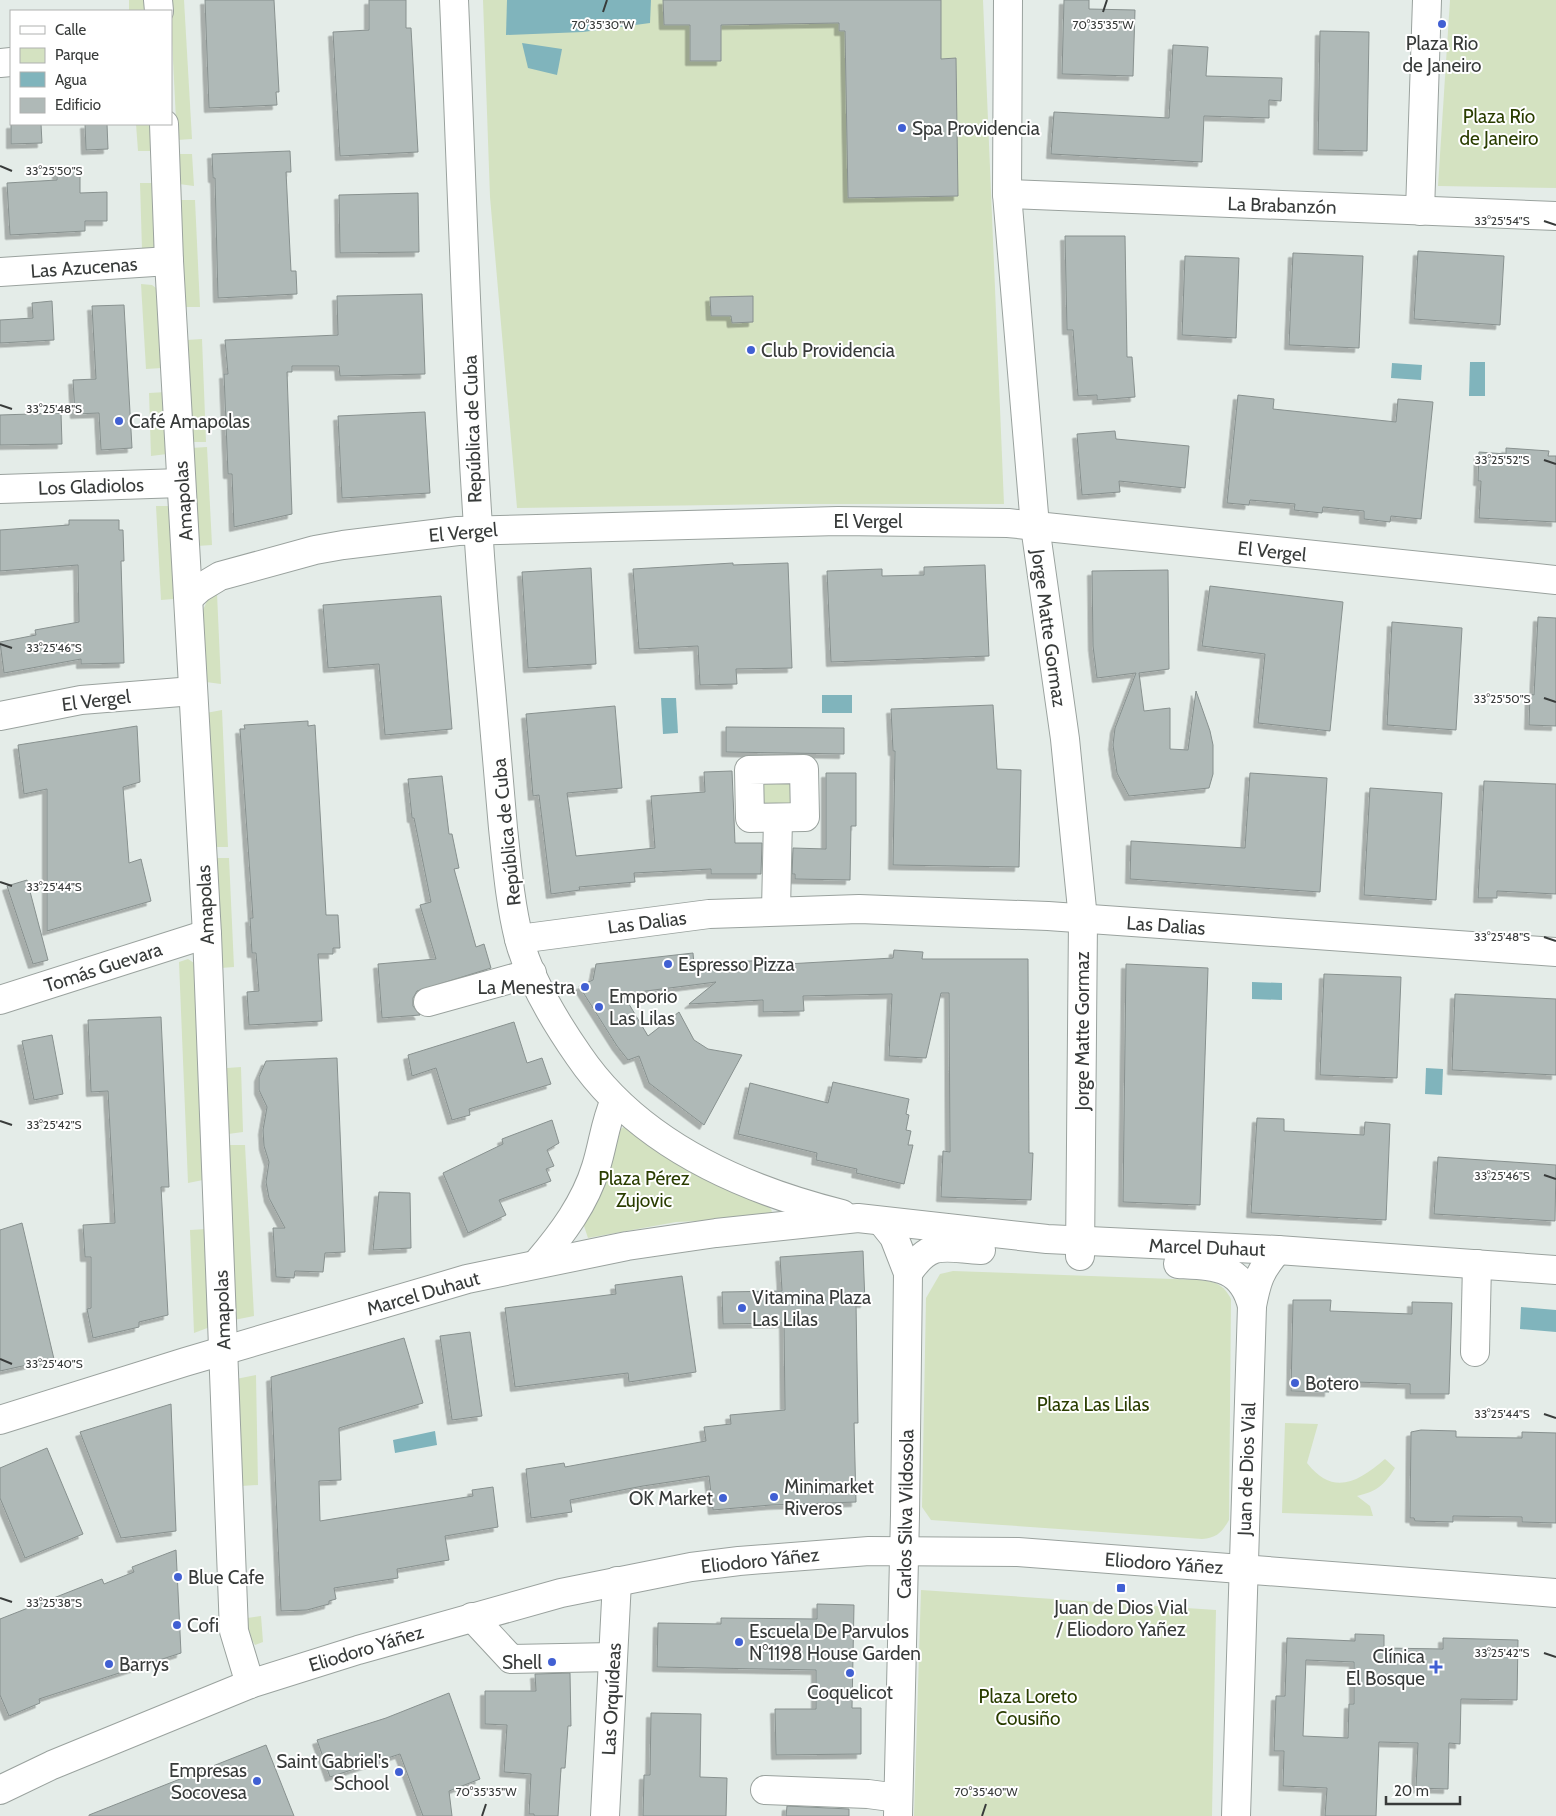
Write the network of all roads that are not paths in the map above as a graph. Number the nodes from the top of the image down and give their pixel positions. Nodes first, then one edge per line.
1 (454, 0) edge
2 (1008, 0) edge
3 (1427, 0) edge
4 (164, 125) edge
5 (1008, 194) junction
6 (1420, 210) junction
7 (1556, 216) edge
8 (169, 261) junction
9 (0, 272) edge
10 (181, 482) junction
11 (0, 489) edge
12 (1035, 526) junction
13 (477, 530) junction
14 (1556, 580) edge
15 (189, 598) junction
16 (192, 691) junction
17 (0, 716) edge
18 (778, 818) dead end
19 (776, 910) junction
20 (1083, 919) junction
21 (206, 934) junction
22 (519, 939) junction
23 (1556, 952) edge
24 (532, 973) junction
25 (0, 1000) edge
26 (428, 1002) dead end
27 (615, 1100) junction
28 (870, 1220) junction
29 (1080, 1248) junction
30 (1278, 1250) junction
31 (538, 1262) junction
32 (1477, 1264) junction
33 (1556, 1270) edge
34 (908, 1273) junction
35 (1252, 1306) junction
36 (224, 1351) junction
37 (1475, 1352) dead end
38 (0, 1420) edge
39 (904, 1550) junction
40 (1242, 1569) junction
41 (617, 1581) junction
42 (1556, 1593) edge
43 (472, 1617) junction
44 (613, 1657) junction
45 (250, 1684) junction
46 (0, 1790) edge
47 (766, 1790) dead end
48 (898, 1807) edge
49 (606, 1816) edge
50 (1236, 1816) edge

1 - 13 street, República de Cuba
2 - 5 street, Jorge Matte Gormaz
3 - 6 street
4 - 8 street, Amapolas
5 - 6 street, La Brabanzón
5 - 12 street, Jorge Matte Gormaz
6 - 7 street, La Brabanzón
8 - 9 street, Las Azucenas
8 - 10 street, Amapolas
10 - 11 street, Los Gladiolos
10 - 15 street, Amapolas
12 - 13 street, El Vergel
12 - 14 street, El Vergel
12 - 20 street, Jorge Matte Gormaz
13 - 15 street, El Vergel
13 - 22 street, República de Cuba
15 - 16 street, Amapolas
16 - 17 street, El Vergel
16 - 21 street, Amapolas
18 - 19 street
19 - 20 street, Las Dalias
19 - 22 street, Las Dalias
20 - 23 street, Las Dalias
20 - 29 street, Jorge Matte Gormaz
21 - 25 street, Tomás Guevara
21 - 36 street, Amapolas
22 - 24 street, República de Cuba
24 - 26 street
24 - 27 street, República de Cuba
27 - 28 street, Marcel Duhaut
27 - 31 street
28 - 29 street, Marcel Duhaut
28 - 31 street, Marcel Duhaut
28 - 34 street, Carlos Silva Vildosola
29 - 30 street, Marcel Duhaut
29 - 34 street
29 - 35 street
30 - 32 street, Marcel Duhaut
30 - 35 street, Juan de Dios Vial
31 - 36 street, Marcel Duhaut
32 - 33 street, Marcel Duhaut
32 - 37 street
34 - 39 street, Carlos Silva Vildosola
35 - 40 street, Juan de Dios Vial
36 - 38 street, Marcel Duhaut
36 - 45 street, Amapolas
39 - 40 street, Eliodoro Yáñez
39 - 41 street, Eliodoro Yáñez
39 - 48 street, Carlos Silva Vildosola
40 - 42 street, Eliodoro Yáñez
40 - 50 street, Juan de Dios Vial
41 - 43 street, Eliodoro Yáñez
41 - 44 street, Las Orquídeas
43 - 44 street
43 - 45 street, Eliodoro Yáñez
44 - 49 street, Las Orquídeas
45 - 46 street, Eliodoro Yáñez
47 - 48 street

